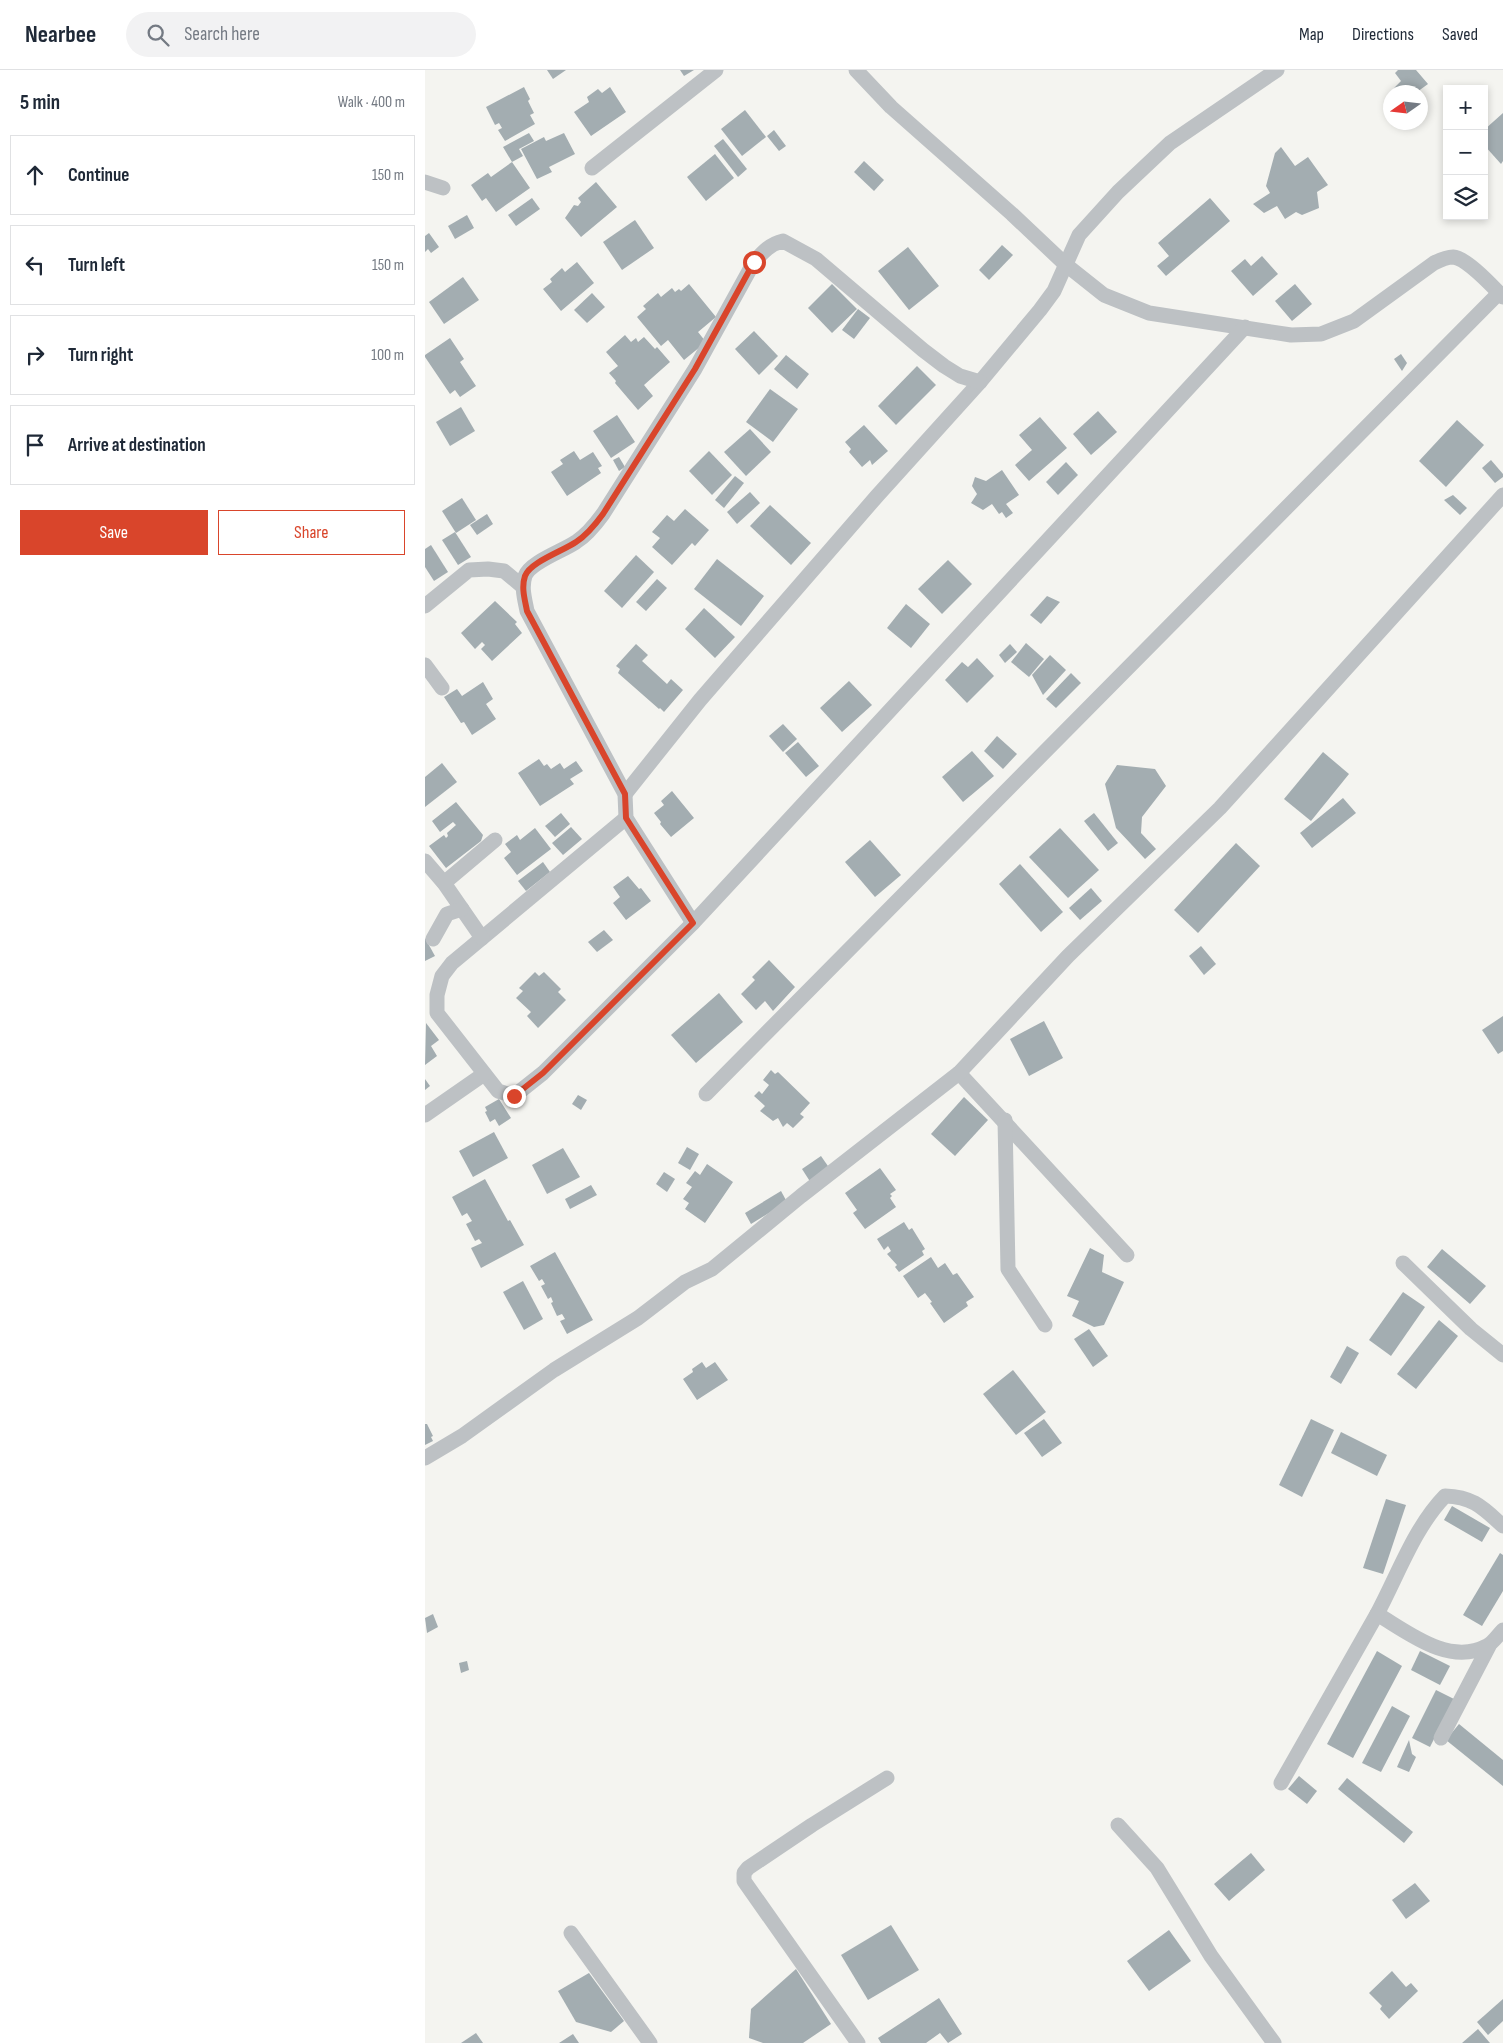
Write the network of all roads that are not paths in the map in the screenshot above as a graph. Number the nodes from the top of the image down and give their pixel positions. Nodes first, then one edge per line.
1 (715, 70) edge
2 (856, 70) edge
3 (1277, 70) edge
4 (592, 168) dead end
5 (425, 182) edge
6 (443, 188) dead end
7 (1065, 264) junction
8 (1501, 295) edge
9 (1245, 327) junction
10 (980, 382) junction
11 (1503, 495) edge
12 (523, 586) junction
13 (425, 606) edge
14 (425, 665) edge
15 (442, 688) dead end
16 (625, 794) junction
17 (626, 818) junction
18 (495, 840) dead end
19 (425, 861) edge
20 (444, 883) junction
21 (462, 909) junction
22 (693, 923) junction
23 (482, 938) junction
24 (433, 939) dead end
25 (959, 1073) junction
26 (484, 1074) junction
27 (706, 1094) dead end
28 (425, 1115) edge
29 (1005, 1120) junction
30 (1127, 1255) dead end
31 (1403, 1263) dead end
32 (1045, 1325) dead end
33 (1503, 1355) edge
34 (425, 1458) edge
35 (1503, 1526) edge
36 (1377, 1614) junction
37 (1503, 1630) edge
38 (1489, 1646) junction
39 (1441, 1738) dead end
40 (887, 1778) dead end
41 (1281, 1783) dead end
42 (1118, 1825) dead end
43 (571, 1933) dead end
44 (650, 2043) edge
45 (858, 2043) edge
46 (1274, 2043) edge

1 - 4 street
2 - 7 street
3 - 7 street
5 - 6 street
7 - 9 street
7 - 10 street
8 - 9 street
8 - 27 street
9 - 22 street
10 - 12 street
10 - 16 street
11 - 25 street
12 - 13 street
12 - 16 street
14 - 15 street
16 - 17 street
17 - 22 street
17 - 23 street
18 - 20 street
19 - 20 street
20 - 21 street
21 - 23 street
21 - 24 street
22 - 26 street
23 - 26 street
25 - 29 street
25 - 34 street
26 - 28 street
29 - 30 street
29 - 32 street
31 - 33 street
35 - 36 street
36 - 38 street
36 - 41 street
37 - 38 street
38 - 39 street
40 - 45 street
42 - 46 street
43 - 44 street

